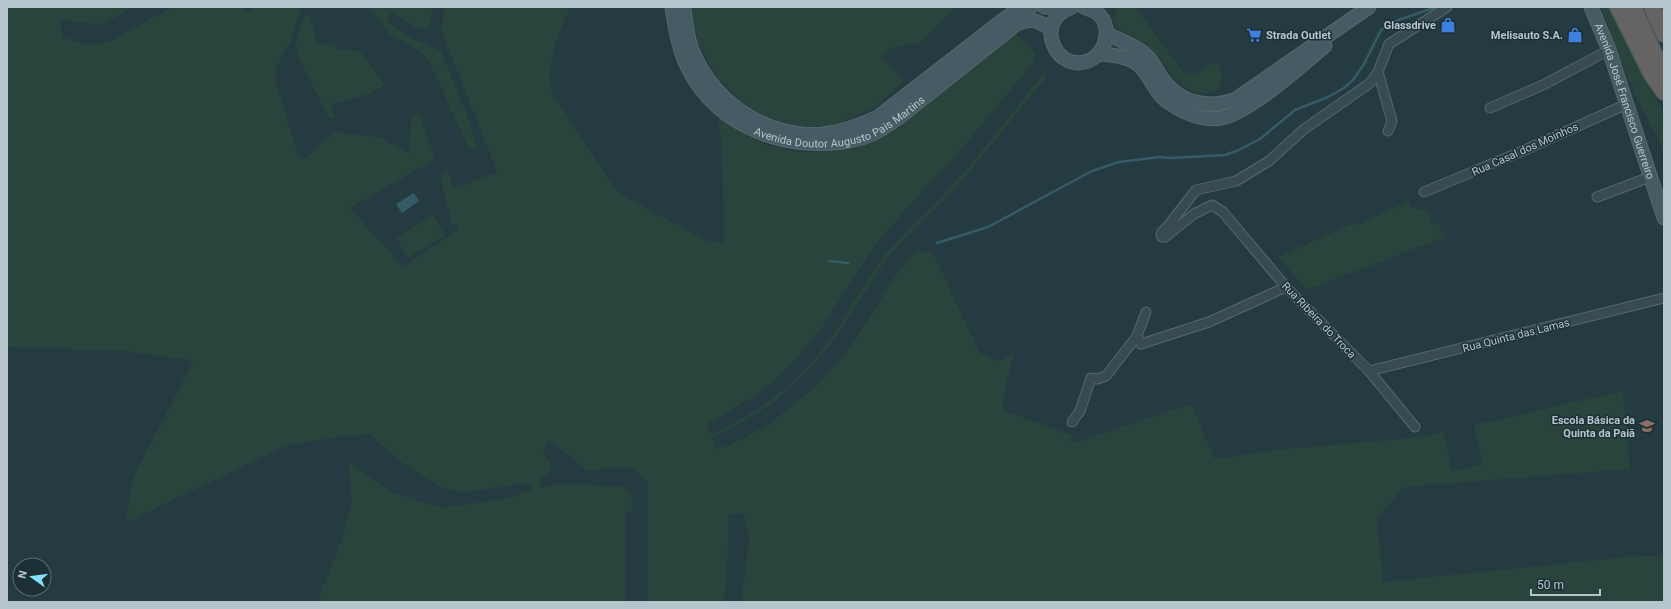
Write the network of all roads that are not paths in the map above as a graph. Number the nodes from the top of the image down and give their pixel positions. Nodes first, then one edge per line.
1 (672, 7) edge
2 (684, 7) edge
3 (1031, 7) edge
4 (1044, 7) edge
5 (1084, 7) edge
6 (1370, 7) edge
7 (1447, 7) edge
8 (1591, 7) edge
9 (1618, 7) edge
10 (1633, 7) edge
11 (1652, 7) edge
12 (1070, 8) edge
13 (1103, 13) edge
14 (1350, 22) junction
15 (1051, 29) junction
16 (1106, 33) junction
17 (1664, 34) edge
18 (1609, 50) junction
19 (1099, 54) junction
20 (1378, 72) junction
21 (1664, 76) edge
22 (1664, 92) edge
23 (1627, 104) junction
24 (1490, 108) dead end
25 (1388, 131) dead end
26 (1650, 177) junction
27 (1424, 192) dead end
28 (1597, 197) dead end
29 (1664, 218) edge
30 (1286, 286) junction
31 (1664, 298) edge
32 (1146, 312) dead end
33 (1138, 336) junction
34 (1369, 372) junction
35 (1072, 422) dead end
36 (1416, 427) dead end

1 - 15 main road, Avenida Doutor Augusto Pais Martins
2 - 3 main road, Avenida Doutor Augusto Pais Martins
4 - 12 main road
5 - 13 main road
6 - 14 main road
7 - 20 street
8 - 18 main road, Avenida José Francisco Guerreiro
9 - 22 highway
10 - 21 highway
11 - 17 highway
12 - 15 main road
13 - 16 main road
14 - 16 main road
14 - 19 main road
15 - 19 main road
16 - 19 main road
18 - 23 main road, Avenida José Francisco Guerreiro
18 - 24 street
20 - 25 street
20 - 30 street, Rua Ribeira do Troca
23 - 26 main road, Avenida José Francisco Guerreiro
23 - 27 street, Rua Casal dos Moinhos
26 - 28 street
26 - 29 main road, Avenida José Francisco Guerreiro
30 - 33 street
30 - 34 street, Rua Ribeira do Troca
31 - 34 street, Rua Quinta das Lamas
32 - 33 street
33 - 35 street
34 - 36 street, Rua Ribeira do Troca

